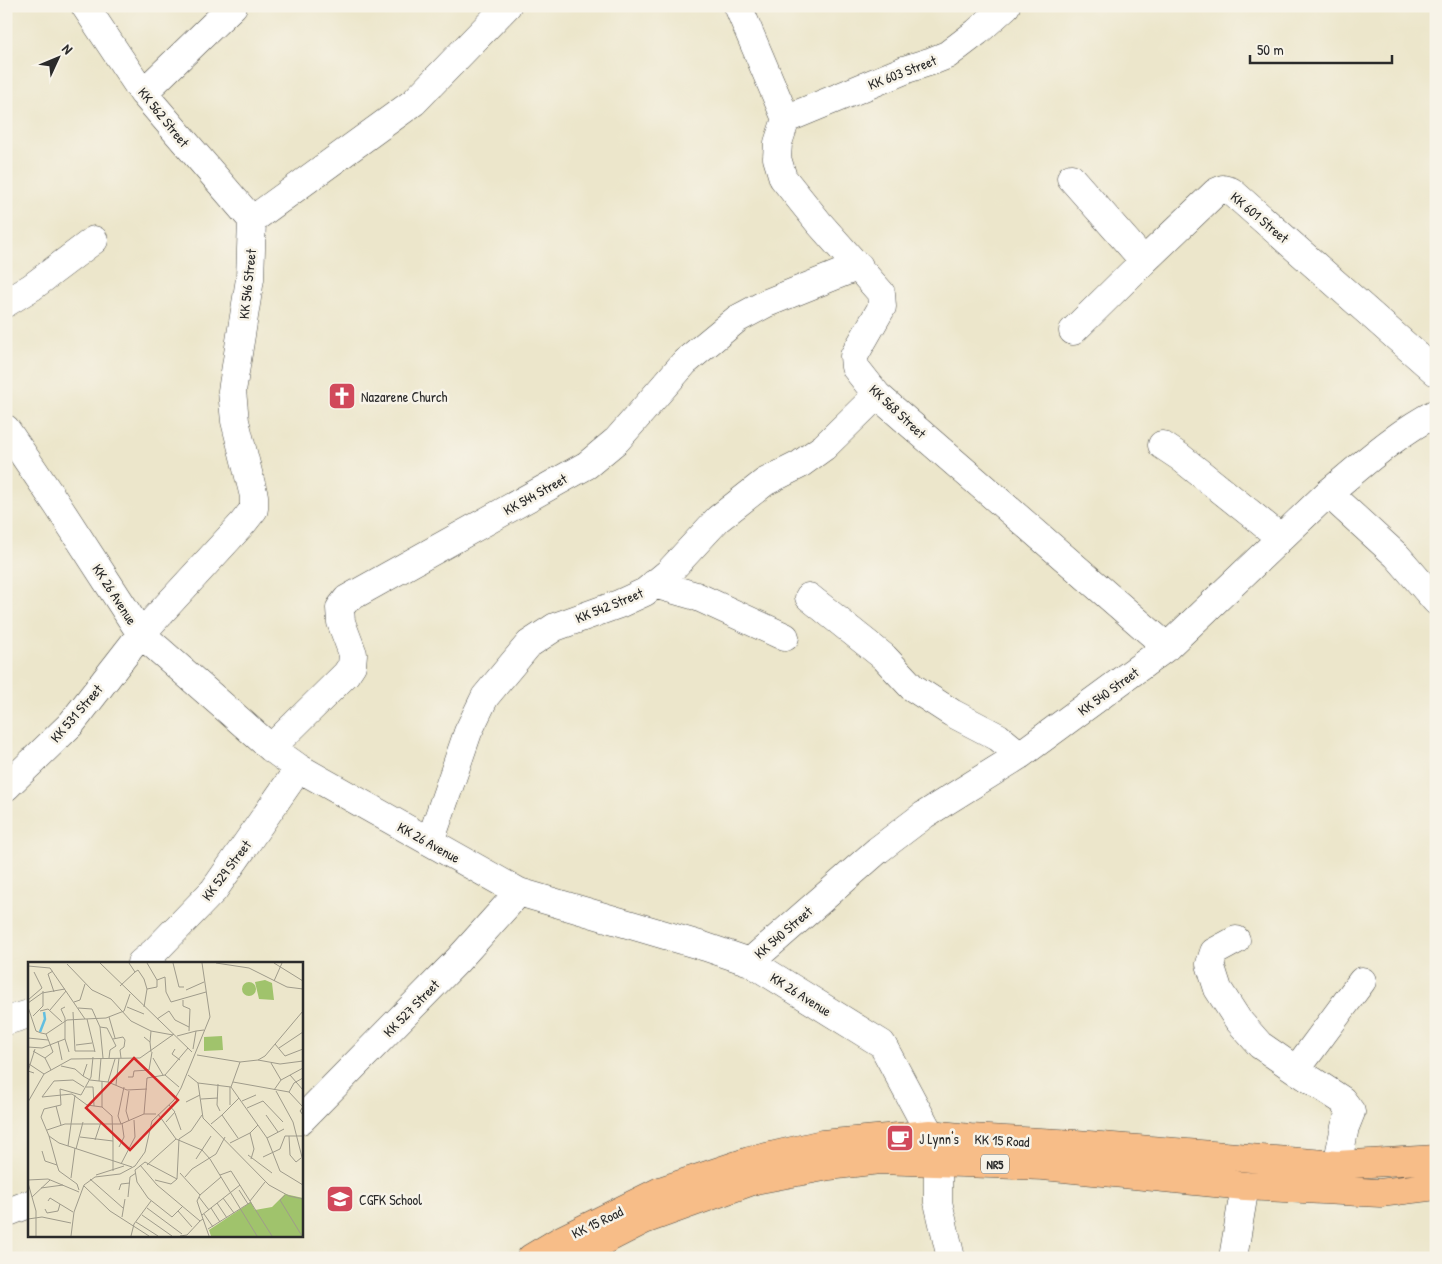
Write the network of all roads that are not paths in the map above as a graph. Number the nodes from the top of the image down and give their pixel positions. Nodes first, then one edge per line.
1 (85, 6) edge
2 (232, 6) edge
3 (507, 6) edge
4 (738, 6) edge
5 (1006, 6) edge
6 (143, 93) junction
7 (786, 119) junction
8 (1071, 178) dead end
9 (252, 220) junction
10 (94, 240) dead end
11 (1144, 261) junction
12 (858, 266) junction
13 (6, 303) edge
14 (1073, 331) dead end
15 (1436, 372) edge
16 (877, 395) junction
17 (1436, 413) edge
18 (7, 431) edge
19 (1162, 445) dead end
20 (1328, 493) junction
21 (1281, 538) junction
22 (654, 584) junction
23 (809, 597) dead end
24 (1436, 601) edge
25 (141, 634) junction
26 (785, 637) dead end
27 (1167, 648) junction
28 (271, 748) junction
29 (1020, 755) junction
30 (299, 768) junction
31 (6, 787) edge
32 (430, 842) junction
33 (519, 892) junction
34 (1236, 940) dead end
35 (142, 962) edge
36 (750, 962) junction
37 (1362, 981) dead end
38 (28, 1014) edge
39 (6, 1021) edge
40 (1296, 1070) junction
41 (302, 1119) edge
42 (930, 1134) junction
43 (1436, 1159) edge
44 (938, 1162) junction
45 (1337, 1165) junction
46 (1245, 1186) junction
47 (1436, 1186) edge
48 (28, 1204) edge
49 (6, 1213) edge
50 (531, 1258) edge
51 (570, 1258) edge
52 (951, 1258) edge
53 (1233, 1258) edge

1 - 6 street, KK 562 Street
2 - 6 street
3 - 9 street
4 - 7 street
5 - 7 street, KK 603 Street
6 - 9 street, KK 562 Street
7 - 12 street, KK 568 Street
8 - 11 street
9 - 25 street, KK 546 Street
10 - 13 street
11 - 14 street, KK 601 Street
11 - 15 street, KK 601 Street
12 - 16 street, KK 568 Street
12 - 28 street, KK 544 Street
16 - 22 street, KK 542 Street
16 - 27 street, KK 568 Street
17 - 20 street
18 - 25 street, KK 26 Avenue
19 - 21 street
20 - 21 street, KK 540 Street
20 - 24 street
21 - 27 street, KK 540 Street
22 - 26 street
22 - 32 street, KK 542 Street
23 - 29 street
25 - 28 street, KK 26 Avenue
25 - 31 street, KK 531 Street
27 - 29 street, KK 540 Street
28 - 30 street, KK 26 Avenue
29 - 36 street, KK 540 Street
30 - 32 street, KK 26 Avenue
30 - 35 street, KK 529 Street
32 - 33 street, KK 26 Avenue
33 - 36 street, KK 26 Avenue
33 - 41 street, KK 527 Street
34 - 40 street
36 - 42 street, KK 26 Avenue
37 - 40 street
38 - 39 street
40 - 45 street
42 - 44 highway
42 - 45 highway, KK 15 Road / NR5
42 - 50 highway, KK 15 Road / NR5
43 - 45 highway, KK 15 Road / NR5
44 - 46 highway, KK 15 Road / NR5
44 - 51 highway, KK 15 Road / NR5
44 - 52 street
46 - 47 highway, KK 15 Road / NR5
46 - 53 street
48 - 49 street

